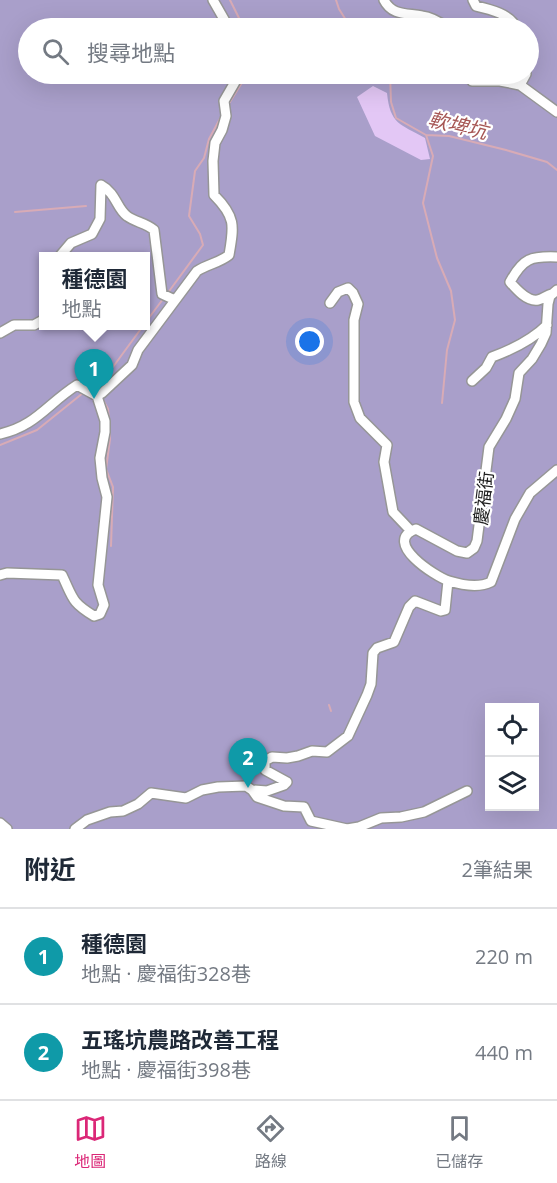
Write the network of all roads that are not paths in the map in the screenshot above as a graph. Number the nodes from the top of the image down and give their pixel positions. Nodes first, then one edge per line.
1 (213, 0) edge
2 (384, 0) edge
3 (472, 0) edge
4 (223, 18) edge
5 (429, 18) edge
6 (507, 18) edge
7 (234, 84) edge
8 (512, 84) edge
9 (520, 86) joint
10 (557, 112) edge
11 (63, 252) edge
12 (557, 257) edge
13 (554, 292) edge
14 (169, 297) junction
15 (330, 303) dead end
16 (39, 322) edge
17 (547, 325) junction
18 (150, 329) edge
19 (150, 330) edge
20 (0, 333) edge
21 (472, 381) dead end
22 (94, 393) junction
23 (12, 432) junction
24 (0, 434) edge
25 (0, 442) edge
26 (557, 470) edge
27 (411, 531) junction
28 (0, 575) edge
29 (447, 581) junction
30 (252, 790) junction
31 (467, 791) dead end
32 (0, 823) edge
33 (7, 829) edge
34 (75, 829) edge

1 - 4 street
2 - 5 street
3 - 6 street
7 - 14 street
8 - 9 street
9 - 10 street
11 - 14 street
12 - 13 street
13 - 17 street, 慶福街
14 - 18 street
15 - 27 street
16 - 20 street
17 - 21 street
17 - 27 street, 慶福街
19 - 22 street
22 - 23 street
22 - 28 street
23 - 24 street
23 - 25 street
26 - 29 street, 慶福街
27 - 29 street, 慶福街
29 - 30 street
30 - 31 street
30 - 34 street
32 - 33 street

